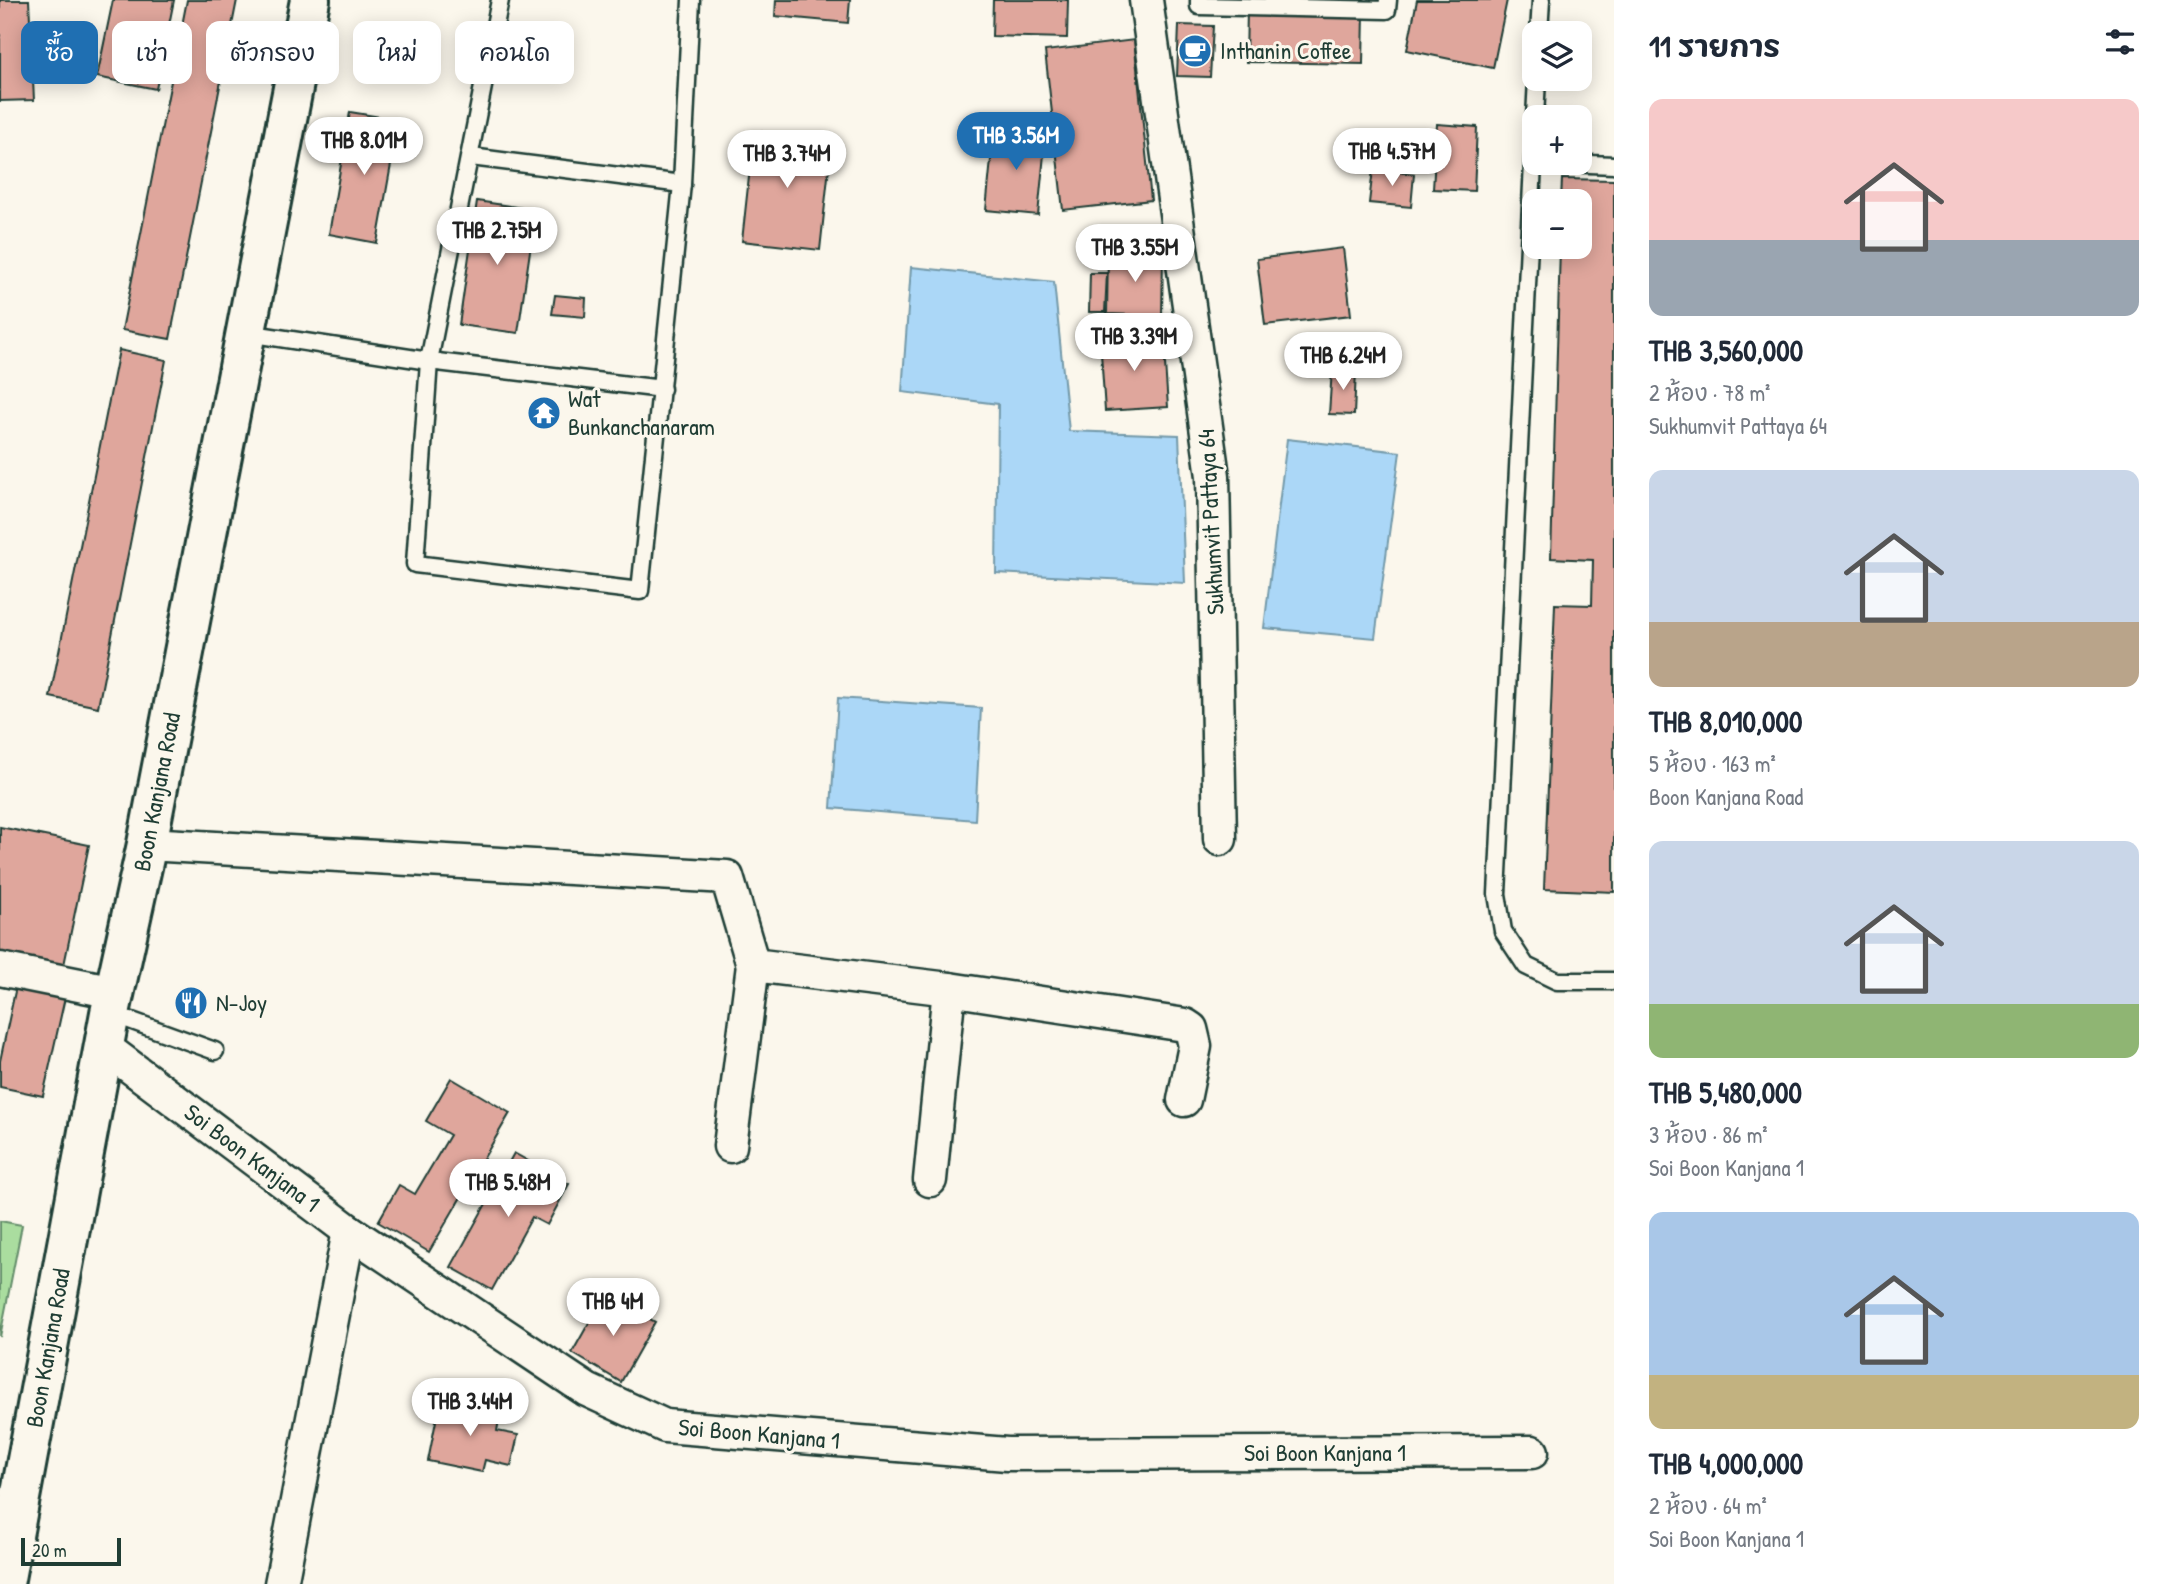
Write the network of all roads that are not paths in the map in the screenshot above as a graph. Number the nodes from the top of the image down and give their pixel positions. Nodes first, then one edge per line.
1 (310, 0) edge
2 (500, 0) edge
3 (691, 0) edge
4 (1146, 0) edge
5 (1199, 0) edge
6 (1388, 0) edge
7 (1541, 0) edge
8 (1540, 21) edge
9 (471, 157) junction
10 (1592, 164) edge
11 (1614, 165) edge
12 (1533, 175) edge
13 (682, 184) junction
14 (246, 334) junction
15 (429, 361) junction
16 (662, 389) junction
17 (1220, 839) dead end
18 (147, 844) junction
19 (753, 965) junction
20 (0, 969) edge
21 (1614, 981) edge
22 (949, 989) junction
23 (109, 1017) junction
24 (215, 1052) dead end
25 (1184, 1100) dead end
26 (730, 1146) dead end
27 (930, 1180) dead end
28 (349, 1231) junction
29 (1532, 1452) dead end
30 (4, 1584) edge
31 (281, 1584) edge

1 - 14 street, Boon Kanjana Road
2 - 9 lane
3 - 13 lane
4 - 17 street, Sukhumvit Pattaya 64
5 - 6 lane
7 - 8 lane
9 - 13 lane
9 - 15 lane
10 - 11 lane
12 - 21 lane
13 - 16 lane
14 - 15 lane
14 - 18 street, Boon Kanjana Road
15 - 16 lane
15 - 16 lane
18 - 19 street
18 - 23 street, Boon Kanjana Road
19 - 22 street
19 - 26 street
20 - 23 street
22 - 25 street
22 - 27 street
23 - 24 lane
23 - 28 street, Soi Boon Kanjana 1
23 - 30 street, Boon Kanjana Road
28 - 29 street, Soi Boon Kanjana 1
28 - 31 street

